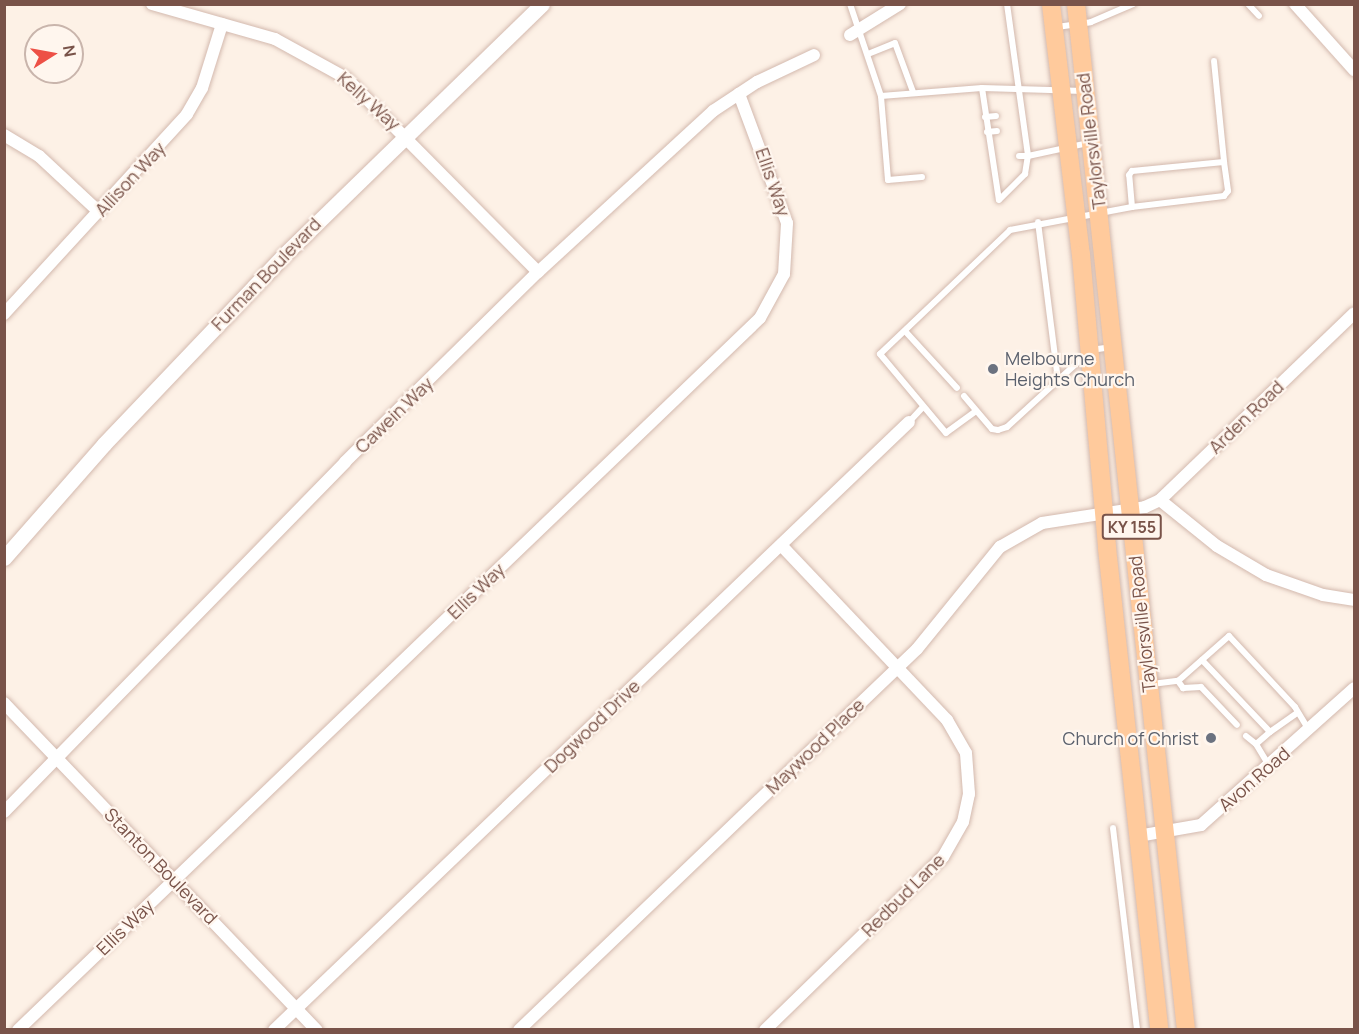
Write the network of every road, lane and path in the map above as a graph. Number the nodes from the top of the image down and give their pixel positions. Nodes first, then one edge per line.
1 (152, 4) edge
2 (542, 4) edge
3 (850, 4) edge
4 (900, 4) edge
5 (1007, 4) edge
6 (1051, 4) edge
7 (1076, 4) edge
8 (1132, 4) edge
9 (1248, 4) edge
10 (1295, 4) edge
11 (1259, 16) dead end
12 (222, 24) junction
13 (1077, 24) junction
14 (1053, 27) junction
15 (855, 32) junction
16 (868, 54) junction
17 (814, 55) dead end
18 (1214, 61) dead end
19 (1354, 70) edge
20 (982, 88) junction
21 (1016, 89) junction
22 (1063, 91) junction
23 (1085, 91) junction
24 (913, 92) junction
25 (739, 94) junction
26 (881, 96) junction
27 (996, 116) dead end
28 (985, 117) junction
29 (998, 131) dead end
30 (987, 132) junction
31 (4, 135) edge
32 (406, 135) junction
33 (1090, 143) junction
34 (999, 146) dead end
35 (989, 147) junction
36 (1068, 147) junction
37 (1019, 156) dead end
38 (1028, 156) junction
39 (1000, 158) dead end
40 (991, 160) junction
41 (1224, 162) junction
42 (922, 177) dead end
43 (1132, 207) junction
44 (99, 212) junction
45 (1100, 212) junction
46 (1077, 215) junction
47 (1038, 222) junction
48 (538, 272) junction
49 (1354, 313) edge
50 (4, 314) edge
51 (905, 331) junction
52 (1112, 347) junction
53 (1091, 351) junction
54 (1058, 380) junction
55 (957, 388) dead end
56 (964, 396) dead end
57 (923, 407) junction
58 (976, 411) junction
59 (909, 422) joint
60 (1160, 500) junction
61 (1130, 509) junction
62 (1104, 512) junction
63 (781, 545) junction
64 (4, 558) edge
65 (1354, 600) edge
66 (1202, 660) junction
67 (899, 667) junction
68 (1178, 681) junction
69 (1148, 684) junction
70 (1354, 688) edge
71 (4, 703) edge
72 (1298, 713) junction
73 (1237, 725) dead end
74 (1310, 730) junction
75 (1270, 732) junction
76 (1246, 736) dead end
77 (1256, 744) junction
78 (57, 758) junction
79 (1269, 766) junction
80 (4, 812) edge
81 (1113, 828) dead end
82 (1164, 833) junction
83 (1138, 836) junction
84 (175, 880) junction
85 (296, 1008) junction
86 (18, 1029) edge
87 (274, 1029) edge
88 (317, 1029) edge
89 (519, 1029) edge
90 (765, 1029) edge
91 (1137, 1029) edge
92 (1159, 1029) edge
93 (1186, 1029) edge

1 - 12 street, Kelly Way
2 - 32 street, Furman Boulevard
3 - 15 lane
4 - 15 street
5 - 21 lane
6 - 14 main road, Taylorsville Road / KY 155
7 - 13 main road, Taylorsville Road / KY 155
8 - 13 lane
9 - 11 lane
10 - 19 street
12 - 32 street, Kelly Way
12 - 44 street, Allison Way
13 - 14 lane
13 - 23 main road, Taylorsville Road / KY 155
14 - 22 main road, Taylorsville Road / KY 155
15 - 16 lane
16 - 24 lane
16 - 26 lane
17 - 25 street, Cawein Way
18 - 41 lane
20 - 21 lane
20 - 24 lane
20 - 28 lane
21 - 22 lane
21 - 38 lane
22 - 23 lane
22 - 36 main road, Taylorsville Road / KY 155
23 - 33 main road, Taylorsville Road / KY 155
24 - 26 lane
25 - 48 street, Cawein Way
25 - 84 street, Ellis Way
26 - 42 lane
27 - 28 lane
28 - 30 lane
29 - 30 lane
30 - 35 lane
31 - 44 street
32 - 48 street, Kelly Way
32 - 64 street, Furman Boulevard
33 - 36 lane
33 - 45 main road, Taylorsville Road / KY 155
34 - 35 lane
35 - 40 lane
36 - 38 lane
36 - 46 main road, Taylorsville Road / KY 155
37 - 38 lane
38 - 40 lane
39 - 40 lane
41 - 43 lane
41 - 43 lane
43 - 45 lane
44 - 50 street, Allison Way
45 - 46 lane
45 - 52 main road, Taylorsville Road / KY 155
46 - 47 lane
46 - 53 main road, Taylorsville Road / KY 155
47 - 51 lane
47 - 54 lane
48 - 78 street, Cawein Way
49 - 60 street, Arden Road
51 - 55 lane
51 - 57 lane
52 - 53 lane
52 - 61 main road, Taylorsville Road / KY 155
53 - 54 lane
53 - 62 main road, Taylorsville Road / KY 155
54 - 58 lane
56 - 58 lane
57 - 58 lane
57 - 59 lane
59 - 63 street, Dogwood Drive
60 - 61 street, Arden Road
60 - 65 street
61 - 62 street, Maywood Place
61 - 69 main road, Taylorsville Road / KY 155
62 - 67 street, Maywood Place
62 - 83 main road, Taylorsville Road / KY 155
63 - 67 street, Redbud Lane
63 - 85 street, Dogwood Drive
66 - 68 lane
66 - 72 lane
66 - 75 lane
67 - 89 street, Maywood Place
67 - 90 street, Redbud Lane
68 - 69 lane
68 - 73 lane
69 - 82 main road, Taylorsville Road / KY 155
70 - 74 street, Avon Road
71 - 78 street, Stanton Boulevard
72 - 74 lane
72 - 75 lane
74 - 79 street, Avon Road
75 - 77 lane
76 - 77 lane
77 - 79 lane
78 - 80 street, Cawein Way
78 - 84 street, Stanton Boulevard
79 - 82 street, Avon Road
81 - 91 lane
82 - 83 street, Avon Road
82 - 93 main road, Taylorsville Road / KY 155
83 - 92 main road, Taylorsville Road / KY 155
84 - 85 street, Stanton Boulevard
84 - 86 street, Ellis Way
85 - 87 street, Dogwood Drive
85 - 88 street, Stanton Boulevard

